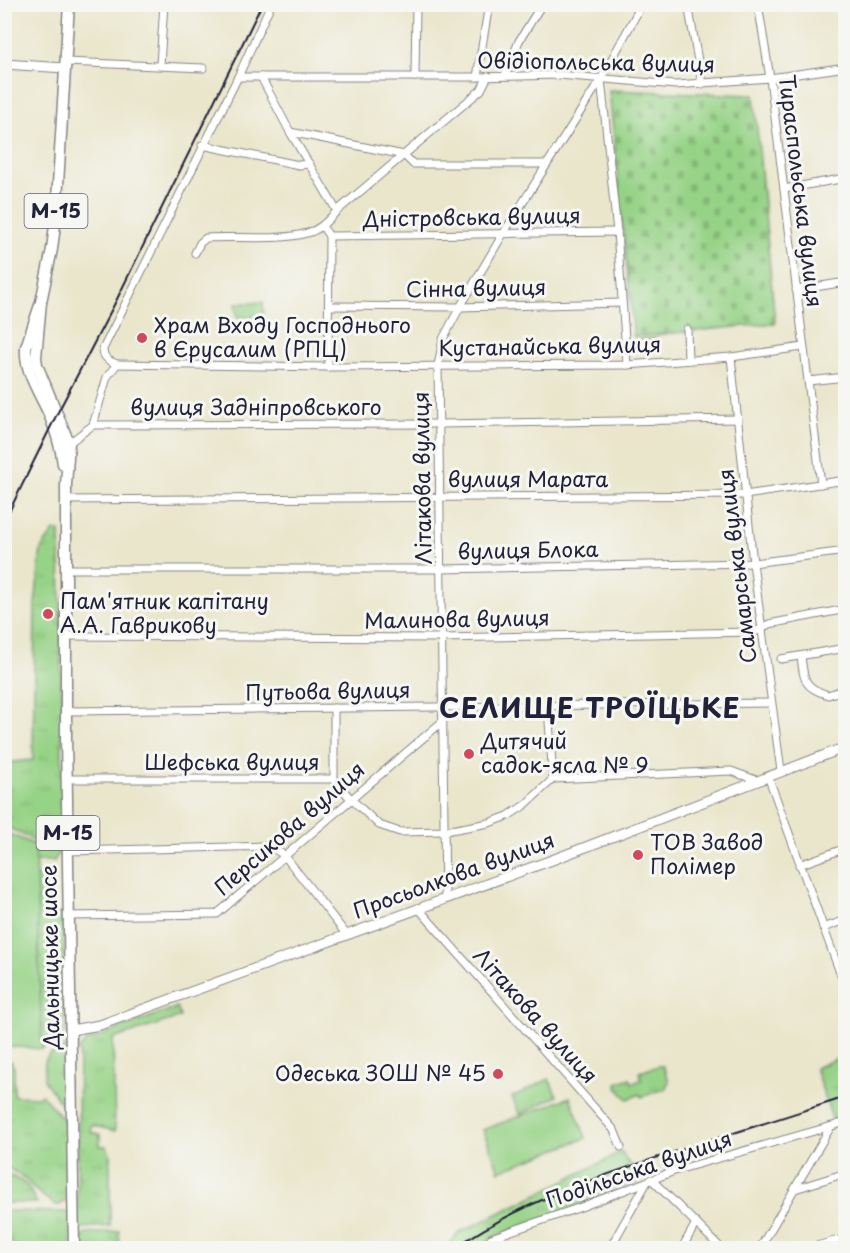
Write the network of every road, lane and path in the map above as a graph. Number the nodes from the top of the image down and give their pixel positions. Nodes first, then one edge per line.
1 (69, 4) edge
2 (164, 4) edge
3 (417, 4) edge
4 (489, 4) edge
5 (542, 4) edge
6 (642, 4) edge
7 (688, 4) edge
8 (758, 4) edge
9 (270, 6) edge
10 (4, 64) edge
11 (66, 65) junction
12 (160, 65) junction
13 (846, 67) edge
14 (203, 68) dead end
15 (505, 75) junction
16 (488, 76) junction
17 (238, 77) junction
18 (261, 77) junction
19 (415, 77) junction
20 (477, 77) junction
21 (601, 78) junction
22 (770, 78) junction
23 (702, 84) junction
24 (290, 132) junction
25 (202, 146) junction
26 (404, 155) junction
27 (310, 164) junction
28 (547, 164) junction
29 (846, 178) edge
30 (784, 189) junction
31 (337, 211) junction
32 (322, 226) junction
33 (617, 232) junction
34 (503, 234) junction
35 (329, 236) junction
36 (195, 253) dead end
37 (846, 282) edge
38 (796, 290) junction
39 (41, 302) junction
40 (622, 303) junction
41 (330, 306) junction
42 (460, 307) junction
43 (687, 329) dead end
44 (803, 347) junction
45 (731, 357) junction
46 (688, 360) junction
47 (117, 364) junction
48 (627, 365) junction
49 (438, 366) junction
50 (328, 367) junction
51 (846, 377) edge
52 (808, 381) junction
53 (738, 419) junction
54 (440, 424) junction
55 (93, 425) junction
56 (69, 443) junction
57 (846, 480) edge
58 (821, 484) junction
59 (66, 485) junction
60 (745, 495) junction
61 (440, 497) junction
62 (66, 500) junction
63 (846, 551) edge
64 (753, 563) junction
65 (66, 569) junction
66 (440, 569) junction
67 (846, 609) edge
68 (762, 628) junction
69 (66, 636) junction
70 (442, 638) junction
71 (846, 648) edge
72 (801, 656) junction
73 (781, 659) dead end
74 (846, 689) edge
75 (771, 703) junction
76 (444, 706) junction
77 (548, 707) junction
78 (334, 708) junction
79 (66, 711) junction
80 (443, 721) junction
81 (846, 747) edge
82 (780, 771) junction
83 (768, 776) junction
84 (67, 779) junction
85 (334, 779) junction
86 (553, 779) junction
87 (756, 780) junction
88 (350, 798) junction
89 (445, 831) junction
90 (846, 848) edge
91 (68, 851) junction
92 (284, 855) junction
93 (799, 865) junction
94 (445, 899) junction
95 (418, 908) junction
96 (69, 916) junction
97 (846, 920) edge
98 (823, 928) junction
99 (346, 934) junction
100 (846, 989) edge
101 (71, 1030) junction
102 (846, 1122) edge
103 (830, 1128) junction
104 (621, 1148) dead end
105 (846, 1173) edge
106 (649, 1180) junction
107 (795, 1189) junction
108 (696, 1223) junction
109 (846, 1238) edge
110 (74, 1248) edge
111 (483, 1248) edge
112 (610, 1248) edge
113 (682, 1248) edge
114 (721, 1248) edge
115 (760, 1248) edge
116 (809, 1248) edge

1 - 11 main road, М-15
2 - 12 street
3 - 19 street
4 - 20 street
5 - 15 street
6 - 21 street, Літакова вулиця
7 - 23 street
8 - 22 street, Тираспольська вулиця
9 - 17 street
10 - 11 street
11 - 12 street
11 - 39 main road, М-15
12 - 14 street
13 - 22 street, Овідіопольська вулиця
15 - 16 street, Овідіопольська вулиця
15 - 21 street, Овідіопольська вулиця
16 - 20 street, Овідіопольська вулиця
16 - 26 street
17 - 18 street, Овідіопольська вулиця
17 - 25 street
18 - 19 street, Овідіопольська вулиця
18 - 24 street
19 - 20 street, Овідіопольська вулиця
21 - 23 street, Овідіопольська вулиця
21 - 28 street, Літакова вулиця
21 - 33 street
22 - 23 street, Овідіопольська вулиця
22 - 30 street, Тираспольська вулиця
24 - 26 street
24 - 27 street
25 - 27 street
25 - 47 street
26 - 28 street
26 - 31 street
27 - 31 street
28 - 34 street, Літакова вулиця
29 - 30 street
30 - 38 street, Тираспольська вулиця
31 - 32 street
32 - 35 street
32 - 36 street
33 - 34 street, Дністровська вулиця
33 - 40 street
34 - 35 street, Дністровська вулиця
34 - 42 street, Літакова вулиця
35 - 41 street
37 - 38 street
38 - 44 street, Тираспольська вулиця
39 - 56 main road, М-15
39 - 59 main road, М-15
40 - 42 street, Сінна вулиця
40 - 48 street
41 - 42 street, Сінна вулиця
41 - 50 street
42 - 49 street, Літакова вулиця
43 - 46 street
44 - 45 street, Кустанайська вулиця
44 - 52 street, Тираспольська вулиця
45 - 46 street, Кустанайська вулиця
45 - 53 street, Самарська вулиця
46 - 48 street, Кустанайська вулиця
47 - 50 street, Кустанайська вулиця
47 - 55 street
48 - 49 street, Кустанайська вулиця
49 - 50 street, Кустанайська вулиця
49 - 54 street, Літакова вулиця
51 - 52 street
52 - 58 street, Тираспольська вулиця
53 - 54 street, вулиця Задніпровського
53 - 60 street, Самарська вулиця
54 - 55 street, вулиця Задніпровського
54 - 61 street, Літакова вулиця
55 - 56 street
56 - 59 main road, М-15
57 - 58 street, вулиця Марата
58 - 60 street, вулиця Марата
59 - 62 main road, Дальницьке шосе / М-15
60 - 61 street, вулиця Марата
60 - 64 street, Самарська вулиця
61 - 62 street, вулиця Марата
61 - 66 street, Літакова вулиця
62 - 65 main road, Дальницьке шосе / М-15
63 - 64 street, вулиця Блока
64 - 66 street, вулиця Блока
64 - 68 street, Самарська вулиця
65 - 66 street, вулиця Блока
65 - 69 main road, Дальницьке шосе / М-15
66 - 70 street, Літакова вулиця
67 - 68 street, Малинова вулиця
68 - 70 street, Малинова вулиця
68 - 75 street, Самарська вулиця
69 - 70 street, Малинова вулиця
69 - 79 main road, Дальницьке шосе / М-15
70 - 76 street, Літакова вулиця
71 - 72 street
72 - 73 street
72 - 74 street
75 - 77 street, Путьова вулиця
75 - 82 street, Самарська вулиця
76 - 77 street, Путьова вулиця
76 - 78 street, Путьова вулиця
76 - 80 street, Літакова вулиця
77 - 86 street
78 - 79 street, Путьова вулиця
78 - 85 street
79 - 84 main road, Дальницьке шосе / М-15
80 - 88 street, Персикова вулиця
80 - 89 street, Літакова вулиця
81 - 82 street, Просьолкова вулиця
82 - 83 street, Просьолкова вулиця
83 - 87 street, Просьолкова вулиця
83 - 93 street
84 - 85 street, Шефська вулиця
84 - 91 main road, Дальницьке шосе / М-15
85 - 88 street, Шефська вулиця
86 - 87 street
86 - 89 street, Шефська вулиця
87 - 94 street, Просьолкова вулиця
88 - 89 street, Шефська вулиця
88 - 92 street, Персикова вулиця
89 - 94 street, Літакова вулиця
90 - 93 street
91 - 92 street
91 - 96 main road, Дальницьке шосе / М-15
92 - 96 street, Персикова вулиця
92 - 99 street
93 - 98 street
94 - 95 street, Просьолкова вулиця
95 - 99 street, Просьолкова вулиця
95 - 104 street, Літакова вулиця
96 - 101 main road, Дальницьке шосе / М-15
97 - 98 street
98 - 100 street
99 - 101 street, Просьолкова вулиця
101 - 110 main road, Дальницьке шосе / М-15
102 - 103 street, Подільська вулиця
103 - 106 street, Подільська вулиця
103 - 107 street
105 - 107 street
106 - 108 street
106 - 111 street, Подільська вулиця
106 - 112 street
107 - 115 street
108 - 113 street
108 - 114 street
109 - 116 street

